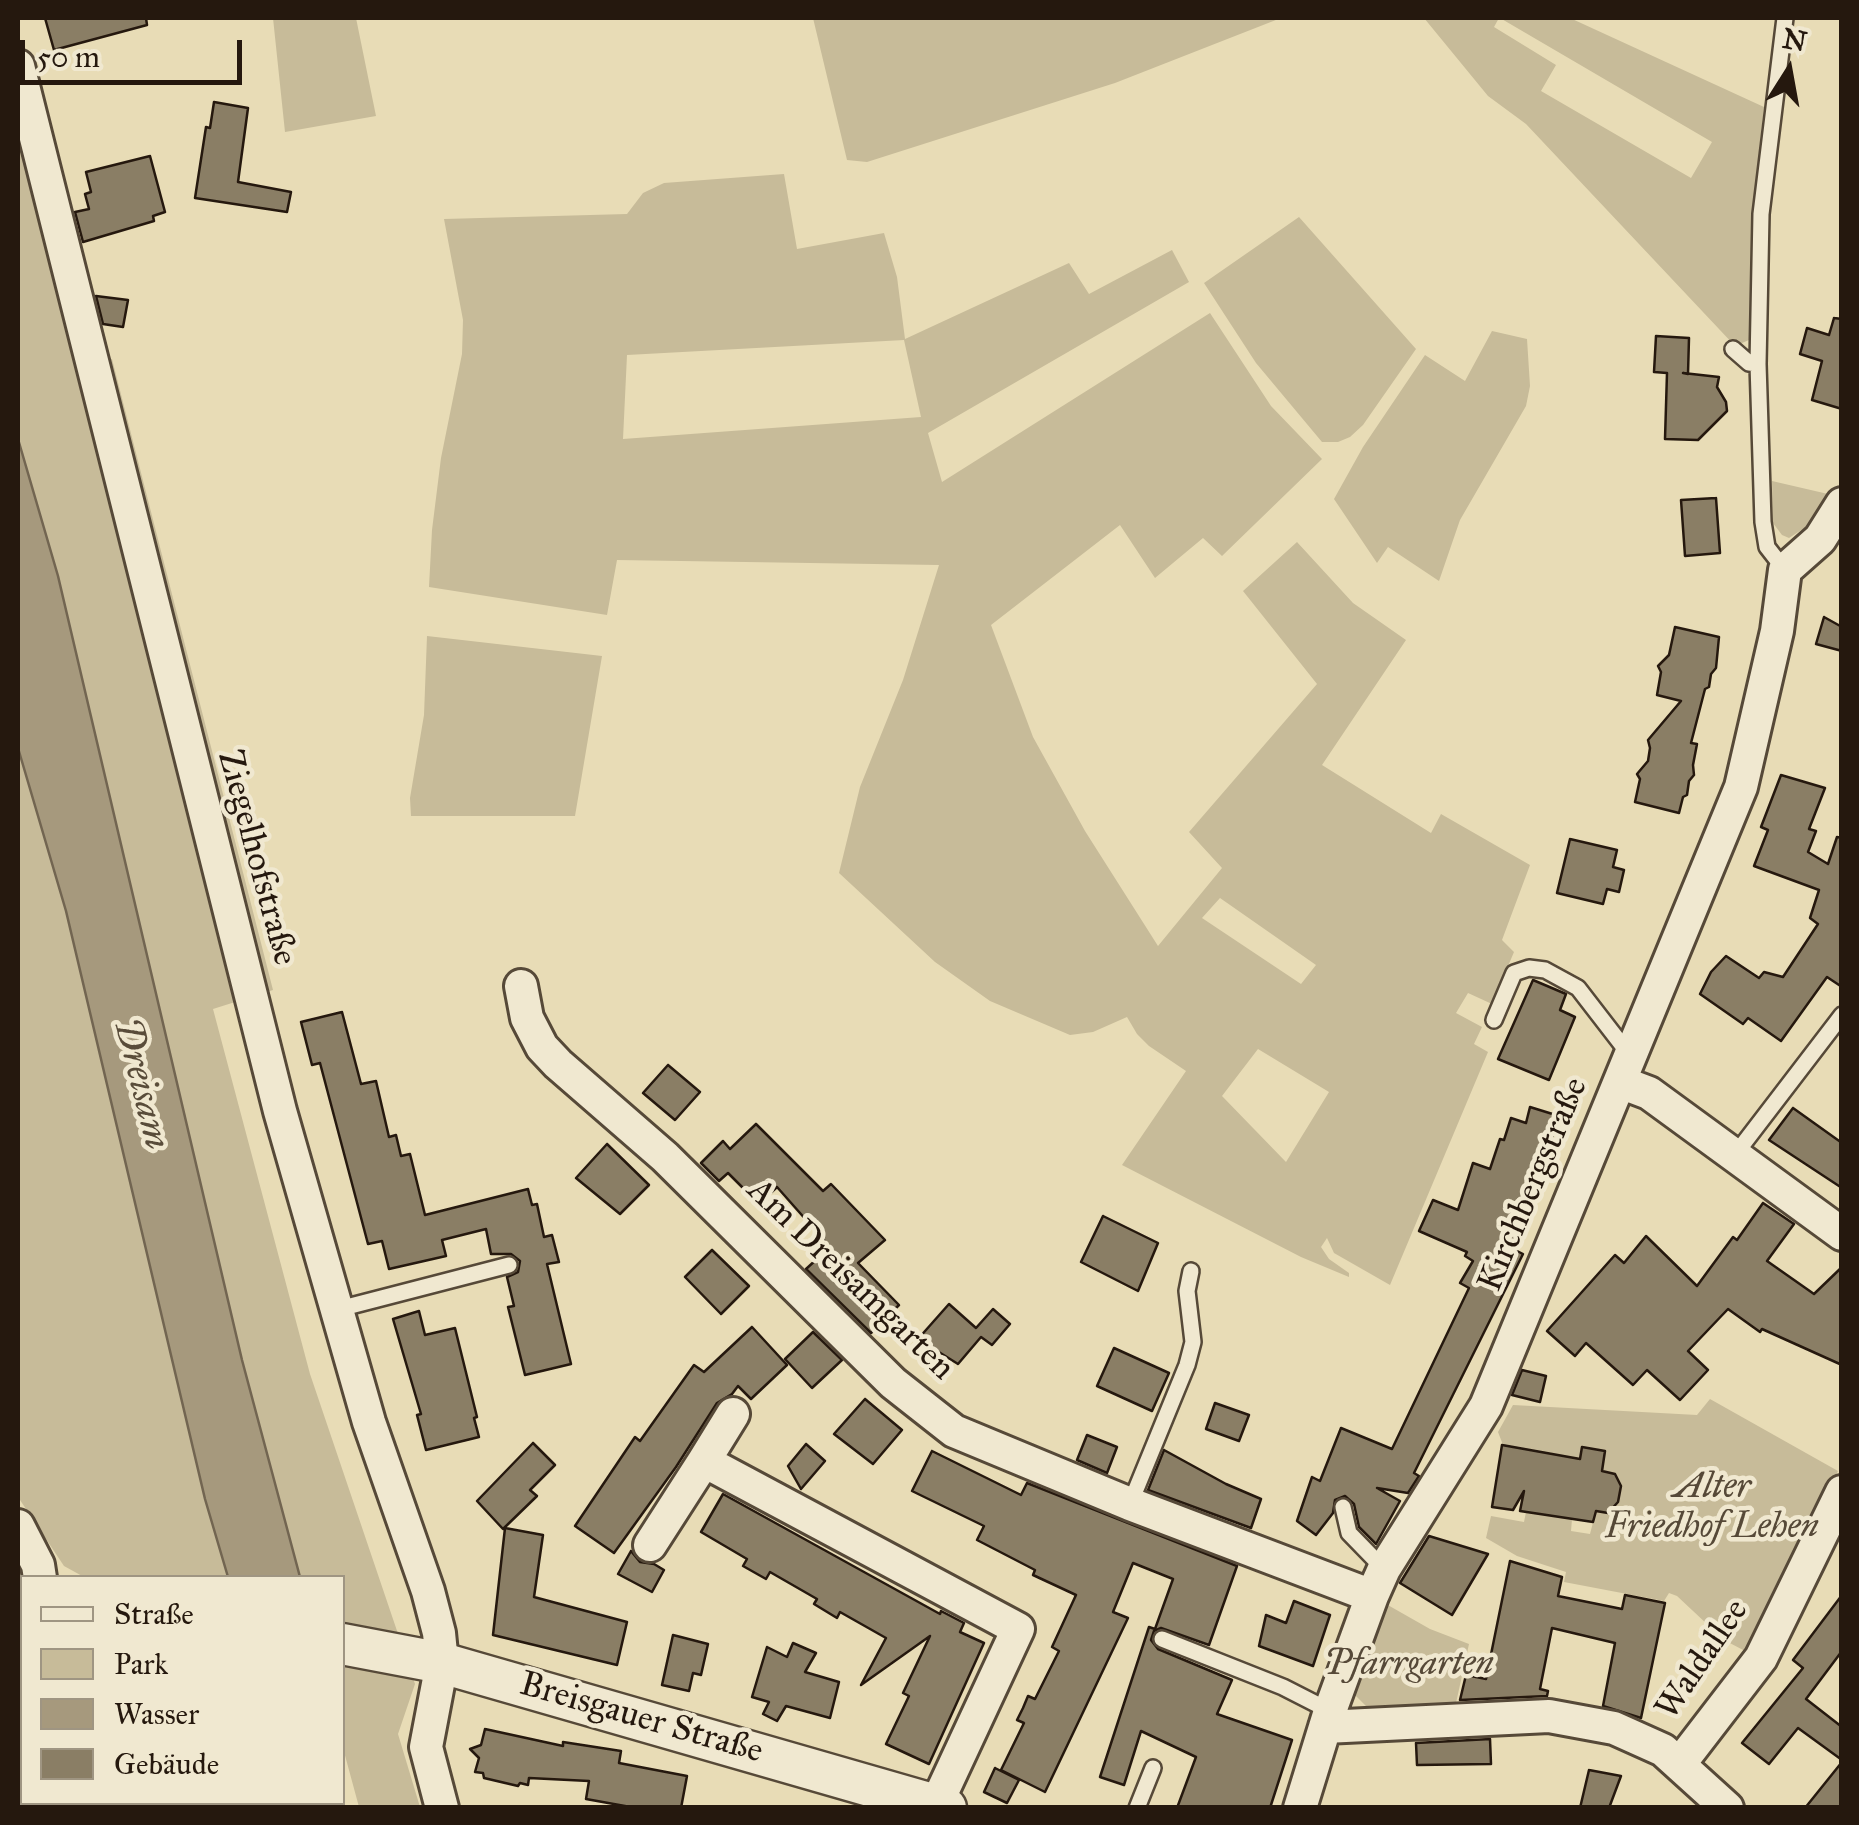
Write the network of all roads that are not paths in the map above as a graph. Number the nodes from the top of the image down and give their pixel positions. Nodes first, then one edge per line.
1 (1785, 18) edge
2 (18, 66) edge
3 (1732, 349) dead end
4 (1758, 364) junction
5 (1842, 504) edge
6 (1785, 570) junction
7 (521, 986) dead end
8 (1842, 1015) edge
9 (1494, 1020) dead end
10 (1634, 1050) junction
11 (1620, 1082) junction
12 (1734, 1156) junction
13 (1842, 1234) edge
14 (509, 1265) dead end
15 (1190, 1271) dead end
16 (335, 1310) junction
17 (733, 1414) dead end
18 (704, 1461) junction
19 (1842, 1492) edge
20 (1130, 1504) junction
21 (1343, 1507) dead end
22 (18, 1526) edge
23 (650, 1545) dead end
24 (40, 1575) edge
25 (1378, 1582) junction
26 (1162, 1640) dead end
27 (362, 1648) edge
28 (442, 1663) junction
29 (1327, 1719) junction
30 (1681, 1762) junction
31 (1153, 1768) dead end
32 (941, 1806) edge
33 (442, 1808) edge
34 (1137, 1808) edge
35 (1300, 1808) edge
36 (1727, 1808) edge

1 - 4 lane
2 - 16 street, Ziegelhofstraße
3 - 4 lane
4 - 6 lane
5 - 6 street
6 - 10 street, Kirchbergstraße
7 - 20 street, Am Dreisamgarten
8 - 12 lane
9 - 10 lane
10 - 11 street, Kirchbergstraße
11 - 12 street
11 - 25 street, Kirchbergstraße
12 - 13 street
14 - 16 lane
15 - 20 lane
16 - 28 street, Ziegelhofstraße
17 - 18 street
18 - 23 street
18 - 32 street, Breisgauer Straße
19 - 30 street, Waldallee
20 - 25 street, Am Dreisamgarten
21 - 25 lane
22 - 24 street
25 - 29 street, Kirchbergstraße
26 - 29 lane
27 - 28 street, Breisgauer Straße
28 - 32 street, Breisgauer Straße
28 - 33 street
29 - 30 street
29 - 35 street, Kirchbergstraße
30 - 36 street
31 - 34 lane

